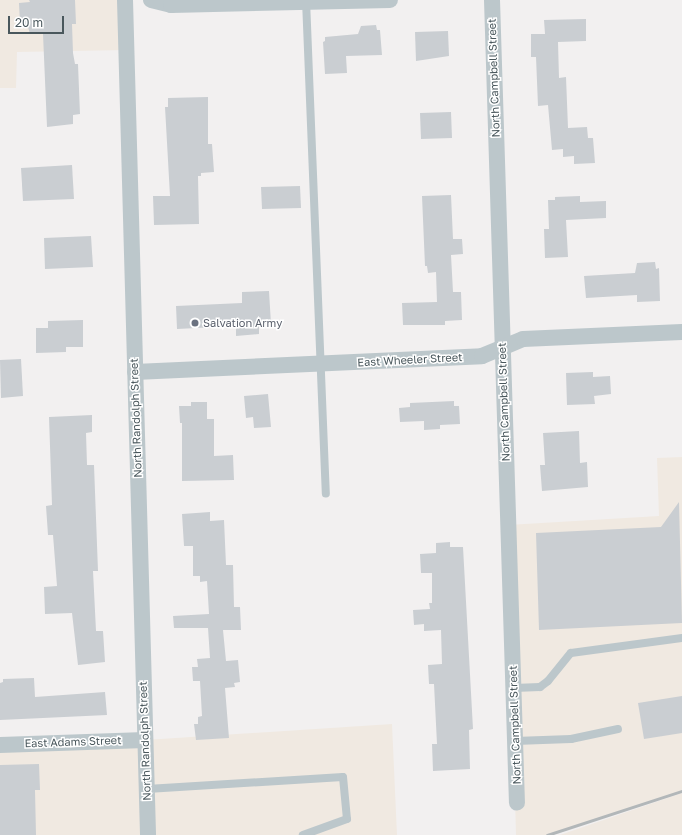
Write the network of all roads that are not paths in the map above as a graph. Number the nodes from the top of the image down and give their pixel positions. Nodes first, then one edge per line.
1 (125, 0) edge
2 (151, 0) edge
3 (390, 0) edge
4 (492, 0) edge
5 (306, 1) edge
6 (682, 332) edge
7 (503, 349) junction
8 (320, 364) junction
9 (135, 372) junction
10 (326, 494) dead end
11 (682, 638) edge
12 (514, 688) junction
13 (618, 729) dead end
14 (145, 740) junction
15 (515, 742) junction
16 (0, 745) edge
17 (147, 789) junction
18 (517, 803) dead end
19 (148, 835) edge
20 (303, 835) edge

1 - 9 street, North Randolph Street
2 - 5 street
3 - 5 street
4 - 7 street, North Campbell Street
5 - 8 lane
6 - 7 street, East Wheeler Street
7 - 8 street, East Wheeler Street
7 - 12 street, North Campbell Street
8 - 9 street, East Wheeler Street
8 - 10 lane
9 - 14 street, North Randolph Street
11 - 12 lane
12 - 15 street, North Campbell Street
13 - 15 lane
14 - 16 street, East Adams Street
14 - 17 street, North Randolph Street
15 - 18 street, North Campbell Street
17 - 19 street, North Randolph Street
17 - 20 lane

